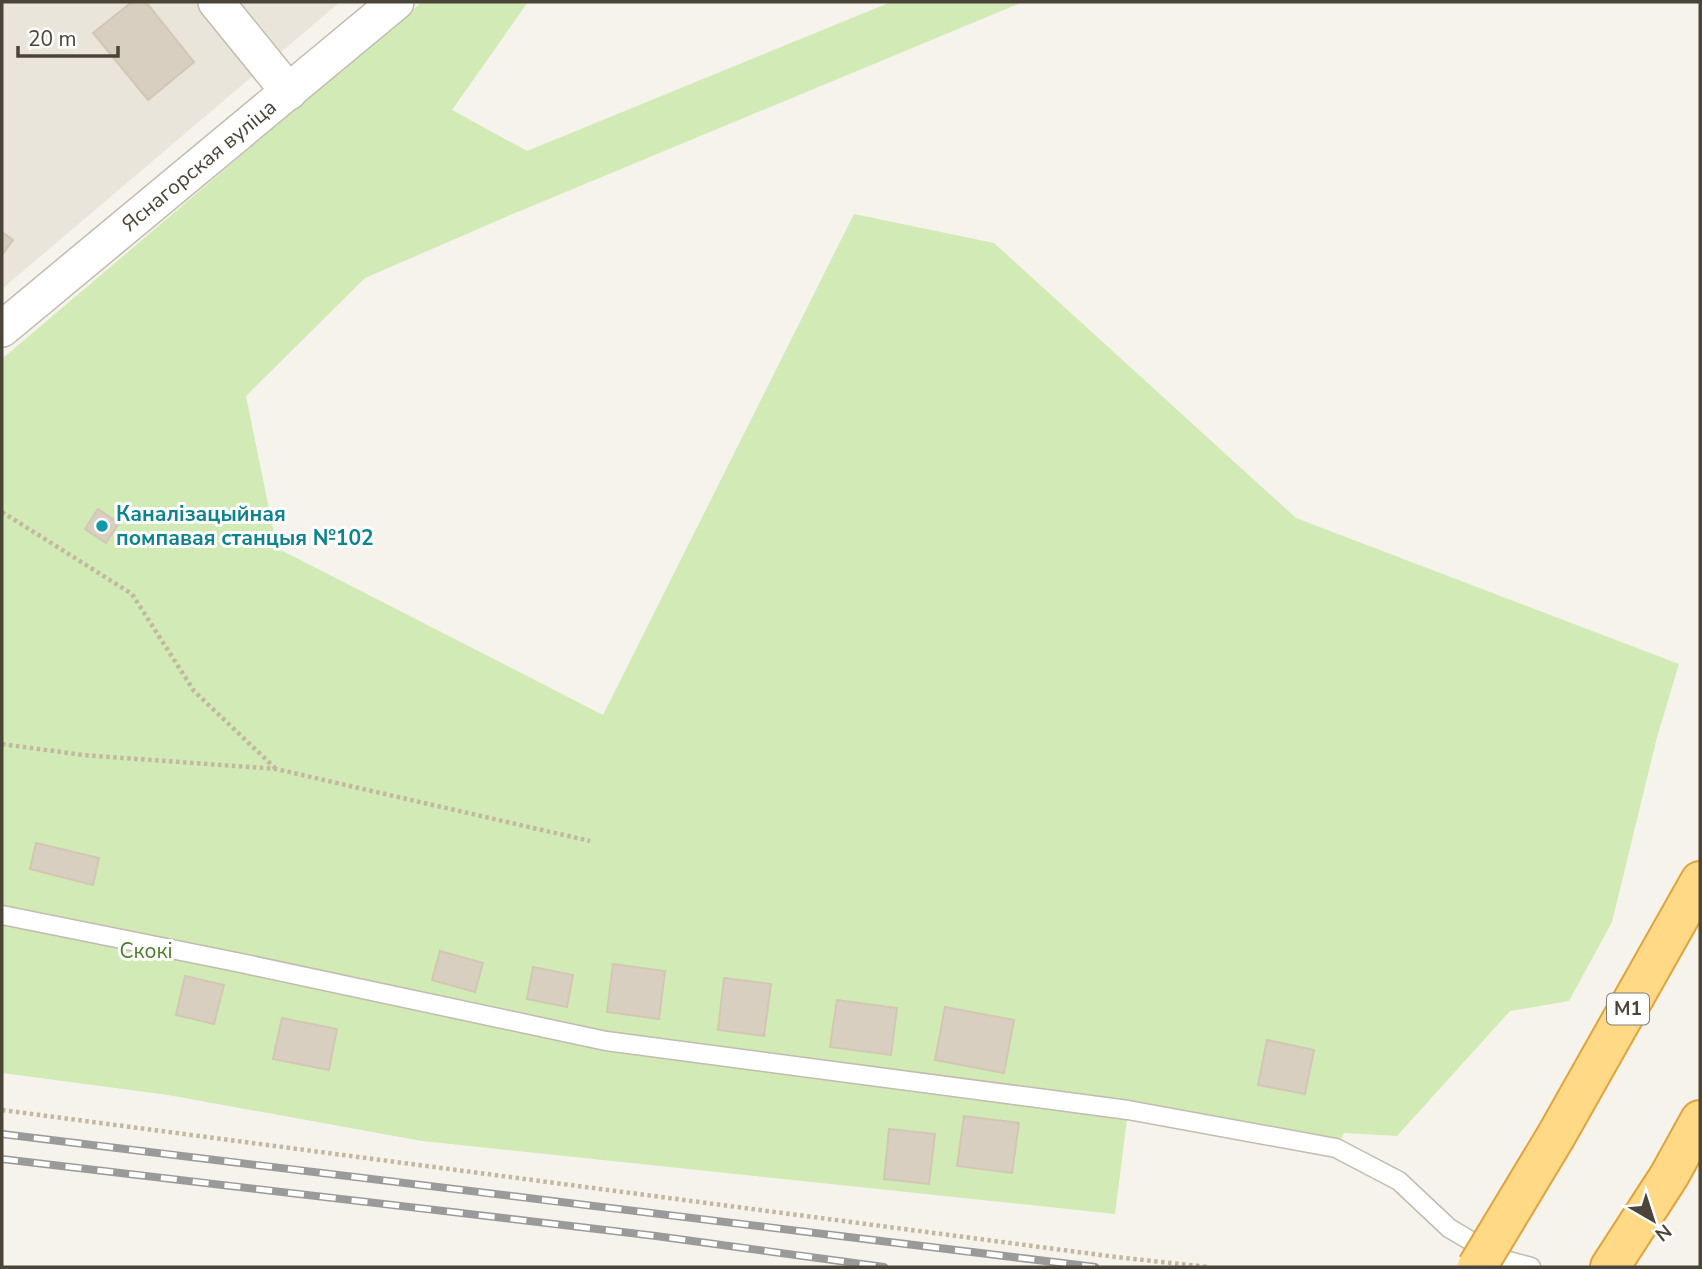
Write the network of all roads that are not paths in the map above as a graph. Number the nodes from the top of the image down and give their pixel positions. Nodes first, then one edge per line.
1 (216, 2) edge
2 (396, 2) edge
3 (289, 92) junction
4 (2, 329) edge
5 (1700, 881) edge
6 (2, 915) edge
7 (1700, 1120) edge
8 (1477, 1267) edge
9 (1531, 1267) edge
10 (1610, 1267) edge

1 - 3 street
2 - 3 street, Яснагорская вуліца
3 - 4 street, Яснагорская вуліца
5 - 8 highway, М1, bridge
6 - 9 lane
7 - 10 highway

